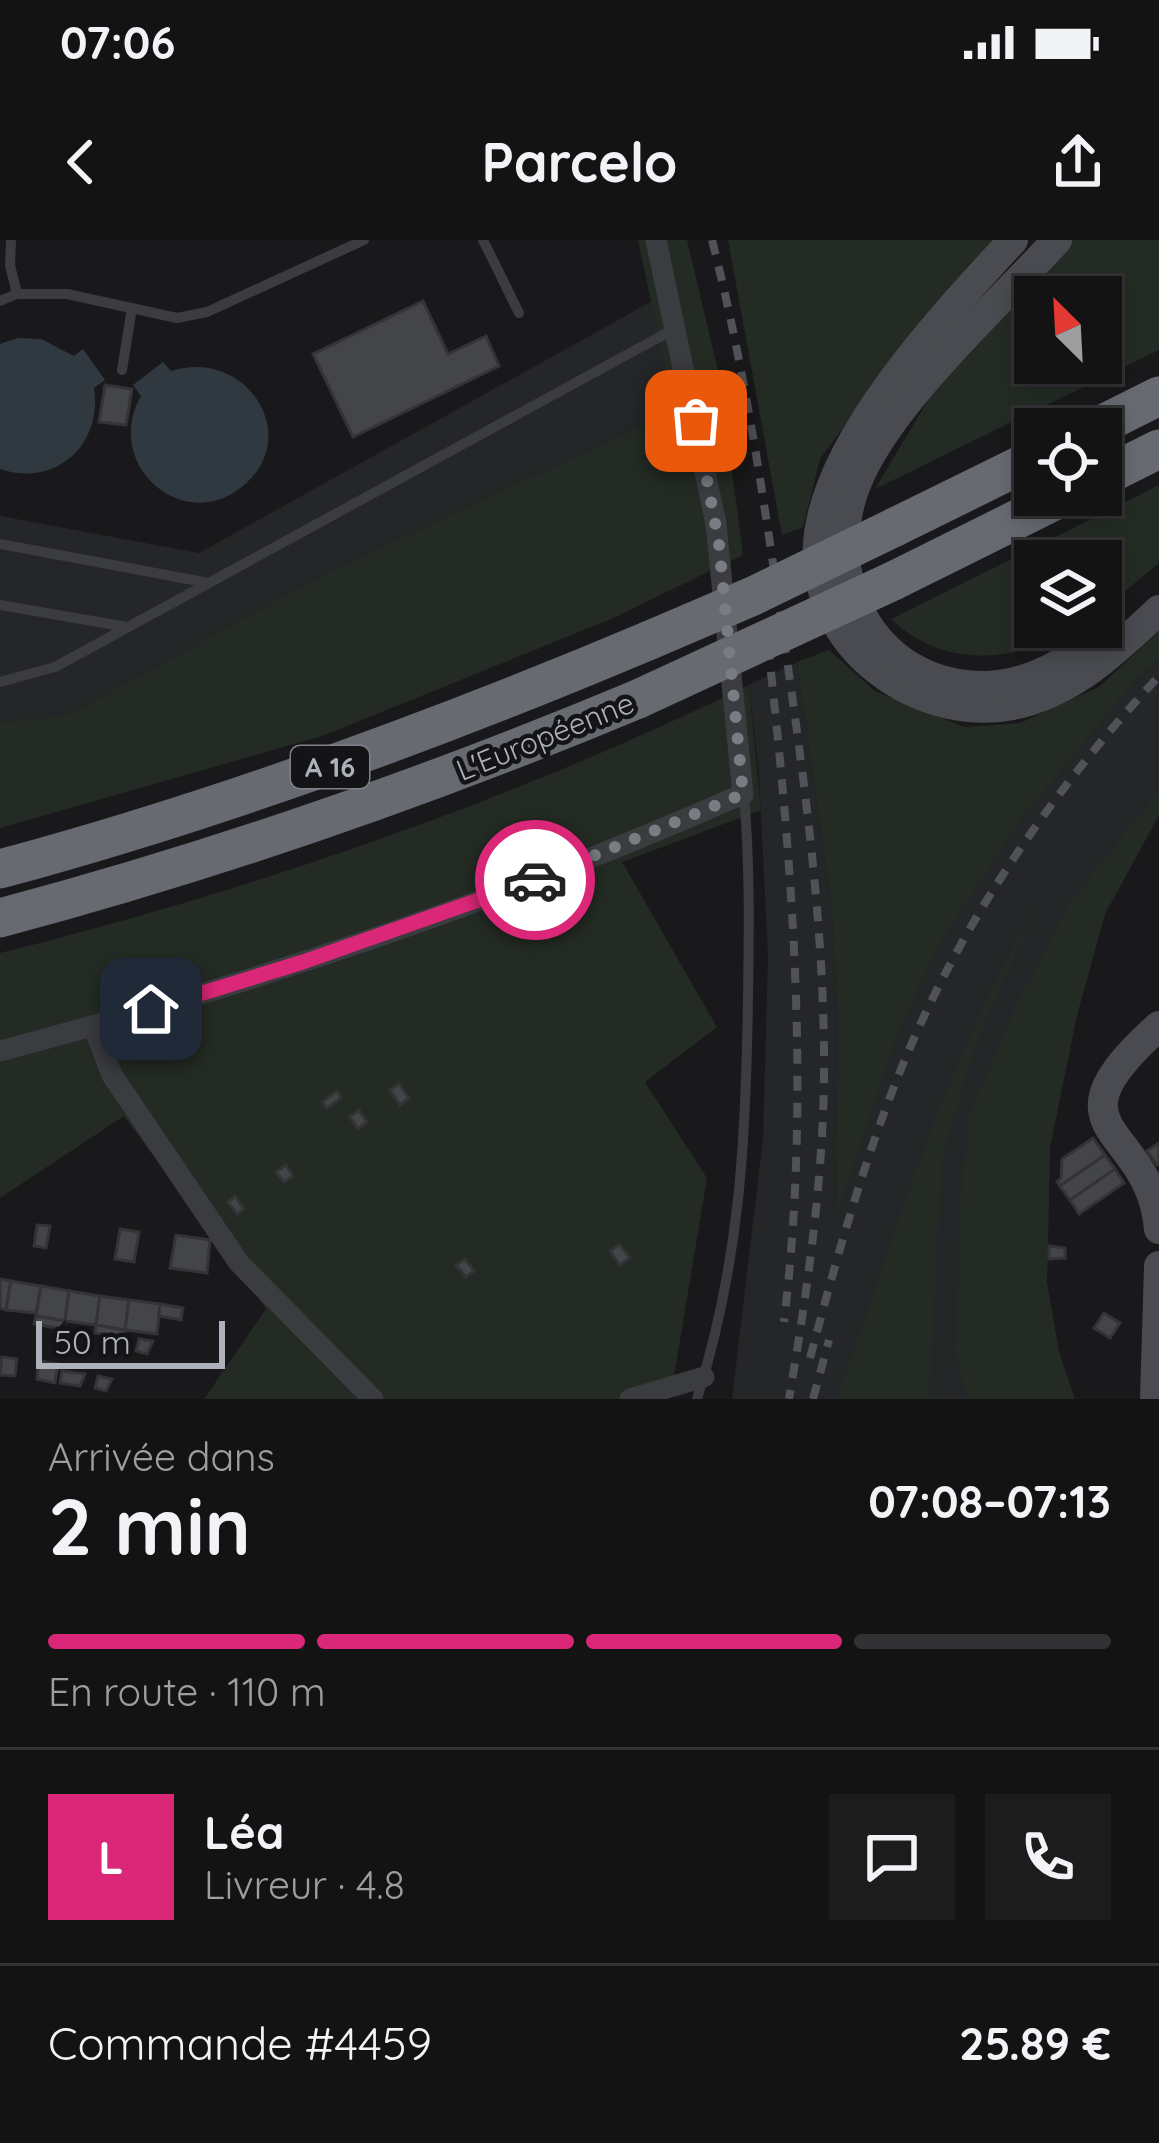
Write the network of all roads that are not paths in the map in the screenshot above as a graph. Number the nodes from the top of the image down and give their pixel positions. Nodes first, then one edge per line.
1 (10, 240) edge
2 (364, 240) edge
3 (483, 240) edge
4 (656, 240) edge
5 (1013, 240) edge
6 (1058, 240) edge
7 (17, 294) junction
8 (0, 301) edge
9 (132, 308) junction
10 (519, 314) dead end
11 (677, 328) junction
12 (122, 370) dead end
13 (1159, 396) edge
14 (1122, 414) edge
15 (1159, 449) edge
16 (1014, 468) edge
17 (1122, 468) edge
18 (1024, 516) edge
19 (0, 544) edge
20 (209, 583) junction
21 (1159, 589) edge
22 (0, 605) edge
23 (1159, 610) edge
24 (128, 628) junction
25 (0, 682) edge
26 (743, 794) junction
27 (0, 869) edge
28 (0, 918) edge
29 (93, 1026) junction
30 (1159, 1026) edge
31 (0, 1051) edge
32 (1154, 1192) edge
33 (1159, 1229) edge
34 (1159, 1267) edge
35 (700, 1388) edge
36 (373, 1399) edge
37 (630, 1399) edge
38 (1155, 1399) edge

1 - 7 lane
2 - 9 lane
3 - 10 lane
4 - 11 street
5 - 23 main road
6 - 21 main road
7 - 8 lane
7 - 9 lane
9 - 12 lane
11 - 20 lane
11 - 26 street
13 - 14 highway
15 - 17 highway
16 - 27 highway, L'Européenne / A 16, bridge
18 - 28 highway, L'Européenne / A 16, bridge
19 - 20 lane
20 - 24 lane
22 - 24 lane
24 - 25 lane
26 - 29 street
26 - 35 lane
29 - 31 street
29 - 36 street
30 - 32 main road
32 - 33 main road
34 - 38 main road
35 - 37 street

